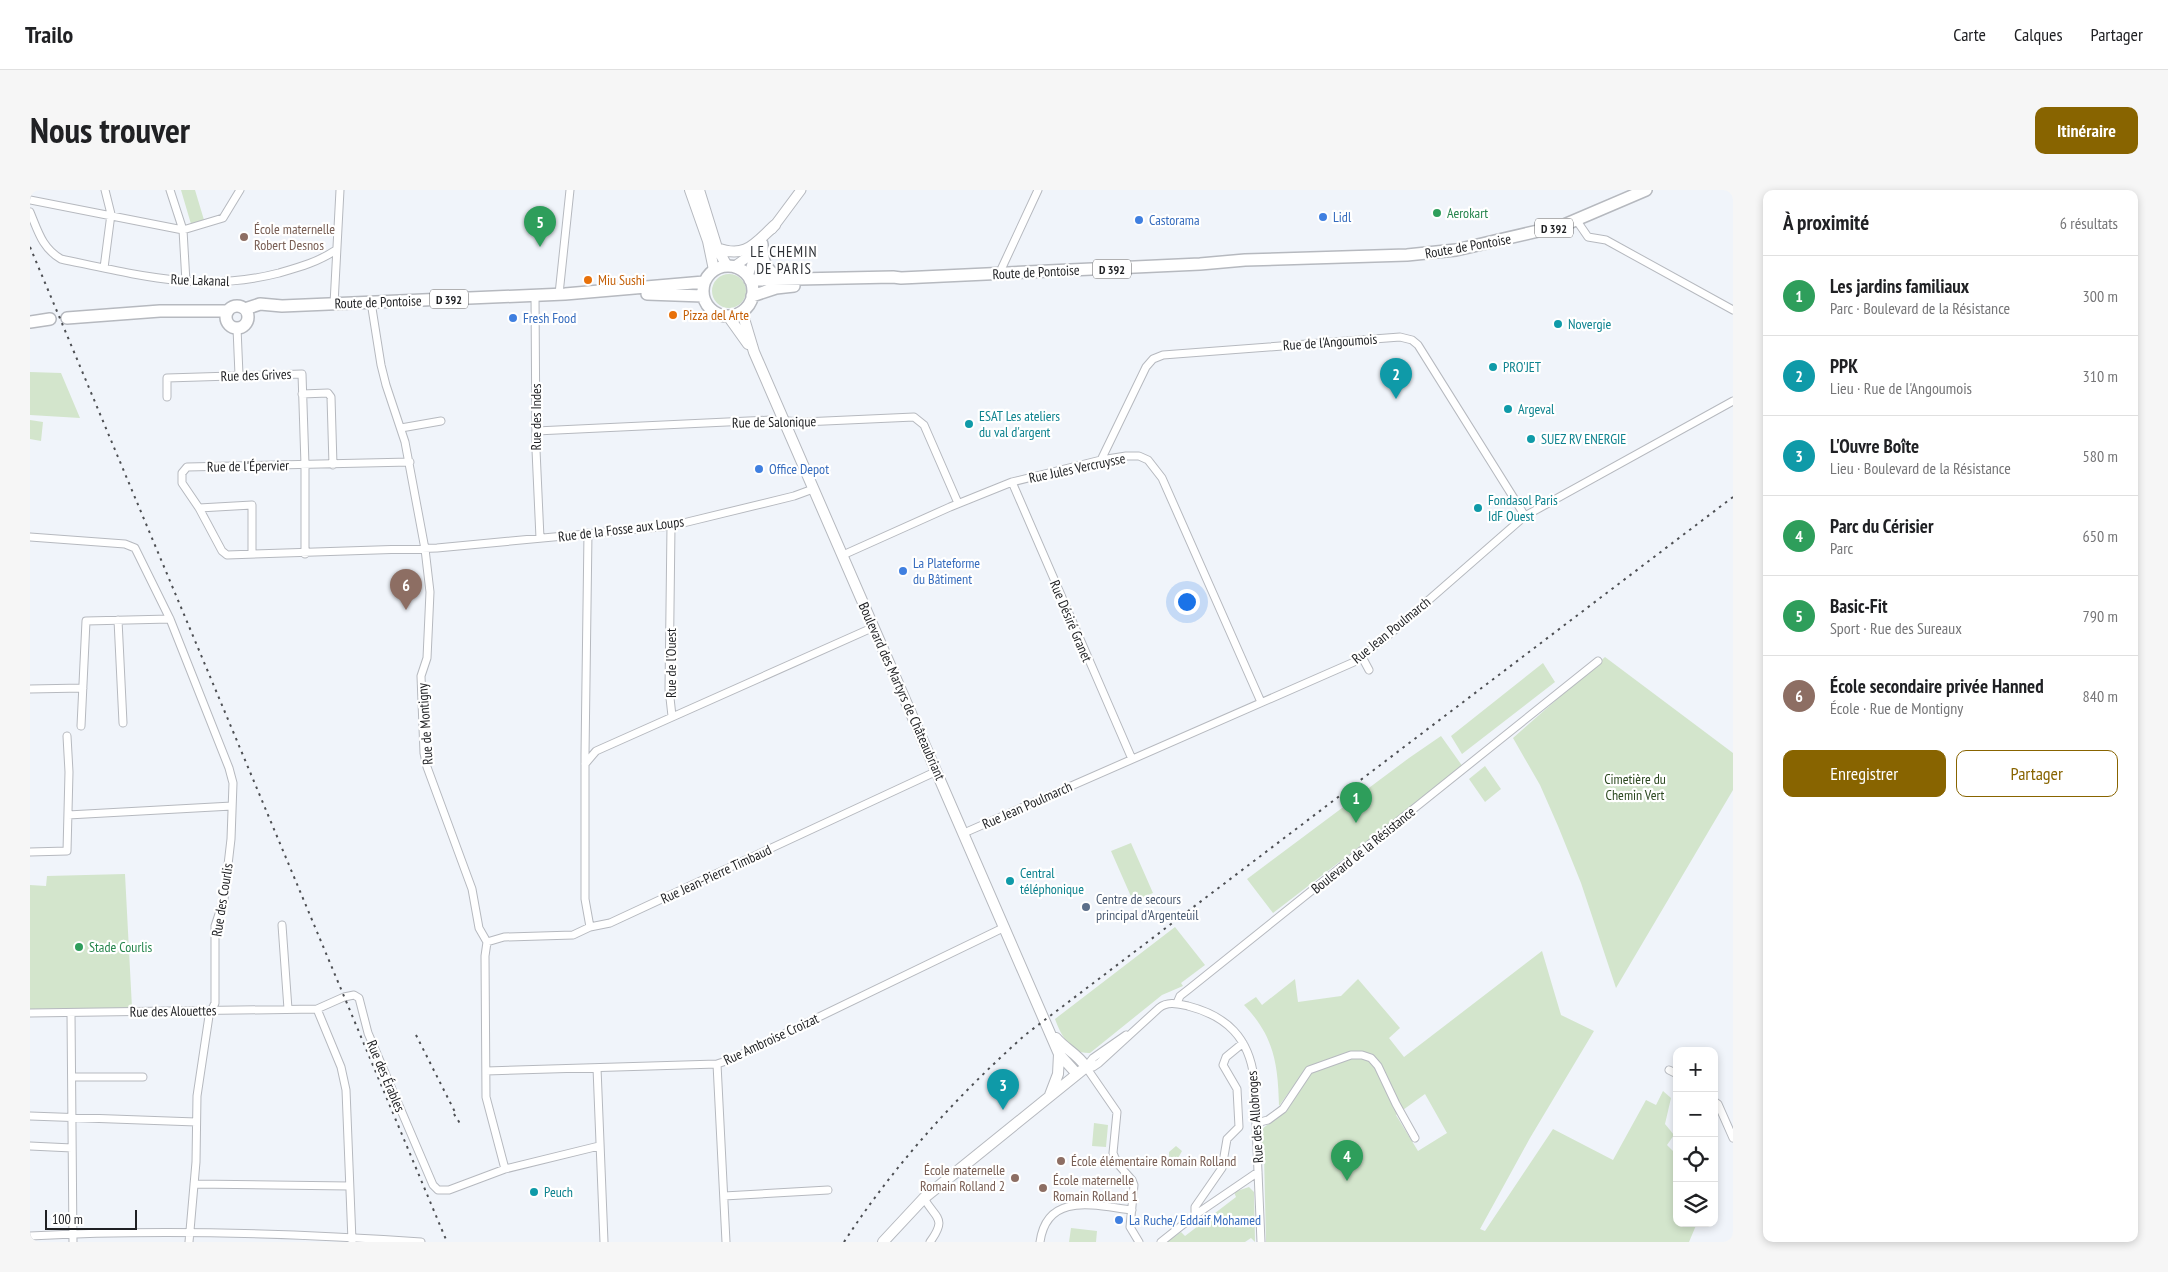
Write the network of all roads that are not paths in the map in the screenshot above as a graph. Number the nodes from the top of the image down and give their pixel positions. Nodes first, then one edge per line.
1 (105, 190) edge
2 (170, 190) edge
3 (240, 190) edge
4 (340, 190) edge
5 (570, 190) edge
6 (690, 190) edge
7 (699, 190) edge
8 (801, 190) edge
9 (1038, 190) edge
10 (1646, 190) edge
11 (30, 200) edge
12 (30, 212) edge
13 (111, 214) junction
14 (1577, 221) junction
15 (775, 225) junction
16 (183, 230) junction
17 (761, 246) junction
18 (717, 248) junction
19 (336, 250) junction
20 (731, 266) junction
21 (104, 268) junction
22 (714, 270) junction
23 (999, 274) junction
24 (749, 278) junction
25 (901, 278) junction
26 (782, 279) junction
27 (186, 282) junction
28 (704, 282) junction
29 (562, 294) junction
30 (535, 295) junction
31 (703, 296) junction
32 (752, 296) junction
33 (372, 302) junction
34 (334, 304) junction
35 (1733, 310) edge
36 (742, 312) junction
37 (246, 313) junction
38 (228, 315) junction
39 (728, 316) junction
40 (30, 318) edge
41 (67, 318) dead end
42 (30, 322) edge
43 (238, 328) junction
44 (754, 352) junction
45 (239, 375) junction
46 (302, 394) junction
47 (167, 397) dead end
48 (1733, 401) edge
49 (441, 421) dead end
50 (784, 422) junction
51 (401, 428) junction
52 (536, 430) junction
53 (1101, 460) junction
54 (410, 462) junction
55 (305, 465) junction
56 (333, 465) junction
57 (1012, 482) junction
58 (813, 489) junction
59 (958, 503) junction
60 (199, 508) junction
61 (1524, 516) junction
62 (671, 526) junction
63 (588, 533) junction
64 (30, 537) edge
65 (540, 538) junction
66 (426, 549) junction
67 (225, 554) joint
68 (252, 554) junction
69 (305, 554) junction
70 (843, 555) junction
71 (170, 619) junction
72 (118, 620) junction
73 (874, 627) junction
74 (1362, 656) junction
75 (1598, 661) dead end
76 (1369, 670) dead end
77 (83, 688) junction
78 (30, 689) edge
79 (1261, 702) junction
80 (672, 716) junction
81 (123, 723) dead end
82 (81, 726) dead end
83 (67, 736) dead end
84 (1132, 759) junction
85 (584, 764) junction
86 (937, 771) junction
87 (232, 806) junction
88 (68, 815) junction
89 (964, 833) junction
90 (30, 852) edge
91 (282, 926) dead end
92 (590, 927) junction
93 (1005, 927) junction
94 (487, 942) junction
95 (1177, 1003) junction
96 (317, 1009) junction
97 (212, 1010) junction
98 (288, 1010) junction
99 (30, 1013) edge
100 (71, 1013) junction
101 (1049, 1030) junction
102 (1243, 1043) junction
103 (1059, 1054) junction
104 (717, 1064) junction
105 (1086, 1067) junction
106 (597, 1068) junction
107 (1669, 1070) dead end
108 (486, 1071) junction
109 (1673, 1072) edge
110 (1077, 1074) junction
111 (72, 1077) junction
112 (142, 1077) dead end
113 (1048, 1098) junction
114 (1718, 1104) edge
115 (30, 1116) edge
116 (72, 1117) junction
117 (196, 1122) junction
118 (1256, 1123) junction
119 (1414, 1138) dead end
120 (1733, 1138) edge
121 (30, 1146) edge
122 (599, 1146) junction
123 (72, 1148) junction
124 (505, 1169) junction
125 (1258, 1172) junction
126 (194, 1184) junction
127 (349, 1186) junction
128 (828, 1190) dead end
129 (724, 1196) junction
130 (924, 1198) junction
131 (1132, 1210) junction
132 (1195, 1215) junction
133 (190, 1231) junction
134 (73, 1234) junction
135 (30, 1236) edge
136 (352, 1240) edge
137 (73, 1242) edge
138 (189, 1242) edge
139 (421, 1242) edge
140 (604, 1242) edge
141 (726, 1242) edge
142 (882, 1242) edge
143 (930, 1242) edge
144 (1040, 1242) edge
145 (1138, 1242) edge
146 (1161, 1242) edge
147 (1262, 1242) edge

1 - 13 street
2 - 16 street
3 - 16 street
4 - 19 street
5 - 29 street
6 - 22 main road
7 - 18 main road
8 - 15 street
9 - 23 street
10 - 14 main road, Route de Pontoise / D 392
11 - 13 street
12 - 21 street, Rue Lakanal
13 - 16 street
13 - 21 street
14 - 23 main road, Route de Pontoise / D 392
14 - 35 street
15 - 17 street
15 - 18 main road
16 - 27 street
17 - 20 street
17 - 24 street
17 - 26 main road
18 - 20 main road
19 - 27 street, Rue Lakanal
19 - 34 street
20 - 22 main road
20 - 24 main road
21 - 27 street, Rue Lakanal
22 - 28 main road
23 - 25 main road, Route de Pontoise / D 392
24 - 26 main road, Route de Pontoise / D 392
24 - 32 main road
25 - 26 main road, Route de Pontoise / D 392
25 - 32 main road, Route de Pontoise / D 392
28 - 29 main road, Route de Pontoise / D 392
28 - 31 main road
29 - 30 main road, Route de Pontoise / D 392
29 - 31 main road, Route de Pontoise / D 392
30 - 33 main road, Route de Pontoise / D 392
30 - 52 street, Rue des Indes
31 - 39 main road
32 - 36 main road
33 - 34 main road, Route de Pontoise / D 392
33 - 51 street, Rue de Montigny
34 - 37 main road, Route de Pontoise / D 392
36 - 39 main road
36 - 44 main road, Boulevard des Martyrs de Châteaubriant
37 - 38 main road
37 - 43 main road
38 - 41 main road
38 - 43 main road
39 - 44 main road, Boulevard des Martyrs de Châteaubriant
40 - 42 main road
43 - 45 street
44 - 50 main road, Boulevard des Martyrs de Châteaubriant
45 - 46 street, Rue des Grives
45 - 47 street, Rue des Grives
46 - 55 street, Rue des Grives
46 - 56 street
48 - 61 street, Rue Jean Poulmarch
49 - 51 street
50 - 52 street, Rue de Salonique
50 - 58 main road, Boulevard des Martyrs de Châteaubriant
50 - 59 street, Rue de Salonique
51 - 54 street, Rue de Montigny
52 - 65 street, Rue des Indes
53 - 57 street, Rue Jules Vercruysse
53 - 61 street, Rue de l'Angoumois
53 - 79 street, Rue Jules Vercruysse
54 - 56 street, Rue de l'Épervier
54 - 66 street, Rue de Montigny
55 - 56 street, Rue de l'Épervier
55 - 60 street, Rue de l'Épervier
55 - 69 street, Rue des Grives
57 - 59 street, Rue Jules Vercruysse
57 - 84 street, Rue Désiré Granet
58 - 62 street, Rue de la Fosse aux Loups
58 - 70 main road, Boulevard des Martyrs de Châteaubriant
59 - 70 street, Rue Jules Vercruysse
60 - 67 street, Rue de l'Épervier
60 - 68 street
61 - 74 street, Rue Jean Poulmarch
62 - 63 street, Rue de la Fosse aux Loups
62 - 80 street, Rue de l'Ouest
63 - 65 street, Rue de la Fosse aux Loups
63 - 85 street
64 - 71 street, Rue des Courlis
65 - 66 street, Rue de la Fosse aux Loups
66 - 69 street, Rue de la Fosse aux Loups
66 - 94 street, Rue de Montigny
67 - 68 street, Rue de la Fosse aux Loups
68 - 69 street, Rue de la Fosse aux Loups
70 - 73 main road, Boulevard des Martyrs de Châteaubriant
71 - 72 street
71 - 87 street, Rue des Courlis
72 - 77 street
72 - 81 street
73 - 80 street
73 - 86 main road, Boulevard des Martyrs de Châteaubriant
74 - 76 street
74 - 79 street, Rue Jean Poulmarch
75 - 95 street, Boulevard de la Résistance
77 - 78 street
77 - 82 street
79 - 84 street, Rue Jean Poulmarch
80 - 85 street, Rue de l'Ouest
83 - 88 street
84 - 89 street, Rue Jean Poulmarch
85 - 92 street
86 - 89 main road, Boulevard des Martyrs de Châteaubriant
86 - 92 street, Rue Jean-Pierre Timbaud
87 - 88 street
87 - 97 street, Rue des Courlis
88 - 90 street
89 - 93 main road, Boulevard des Martyrs de Châteaubriant
91 - 98 street
92 - 94 street, Rue Jean-Pierre Timbaud
93 - 101 main road, Boulevard des Martyrs de Châteaubriant
93 - 104 street, Rue Ambroise Croizat
94 - 108 street, Rue de Montigny
95 - 102 street, Rue des Allobroges
95 - 105 street, Boulevard de la Résistance
96 - 98 street, Rue des Alouettes
96 - 124 street, Rue des Érables
96 - 127 street
97 - 98 street, Rue des Alouettes
97 - 100 street, Rue des Alouettes
97 - 117 street, Rue des Courlis
99 - 100 street, Rue des Alouettes
100 - 111 street
101 - 103 main road, Boulevard des Martyrs de Châteaubriant
101 - 105 main road, Boulevard des Martyrs de Châteaubriant
102 - 118 street, Rue des Allobroges
102 - 132 street
103 - 110 main road, Boulevard des Martyrs de Châteaubriant
103 - 113 main road, Boulevard des Martyrs de Châteaubriant
104 - 106 street, Rue Ambroise Croizat
104 - 129 street
105 - 110 main road, Boulevard de la Résistance
105 - 131 street
106 - 108 street, Rue Ambroise Croizat
106 - 122 street
107 - 109 street
108 - 124 street, Rue de Montigny
110 - 113 main road, Boulevard de la Résistance
111 - 112 street
111 - 116 street
113 - 130 main road, Boulevard de la Résistance
114 - 120 street
115 - 116 street
116 - 117 street
116 - 123 street
117 - 126 street, Rue des Courlis
118 - 119 street
118 - 125 street, Rue des Allobroges
121 - 123 street
122 - 124 street
122 - 140 street
123 - 134 street
125 - 132 street
125 - 147 street, Rue des Allobroges
126 - 127 street
126 - 133 street, Rue des Courlis
127 - 136 street
128 - 129 street
129 - 141 street
130 - 142 main road, Boulevard de la Résistance
130 - 143 street
131 - 144 street
131 - 145 street
132 - 146 street
133 - 134 street
133 - 136 street
133 - 138 street, Rue des Courlis
134 - 135 street
134 - 137 street
136 - 139 street

